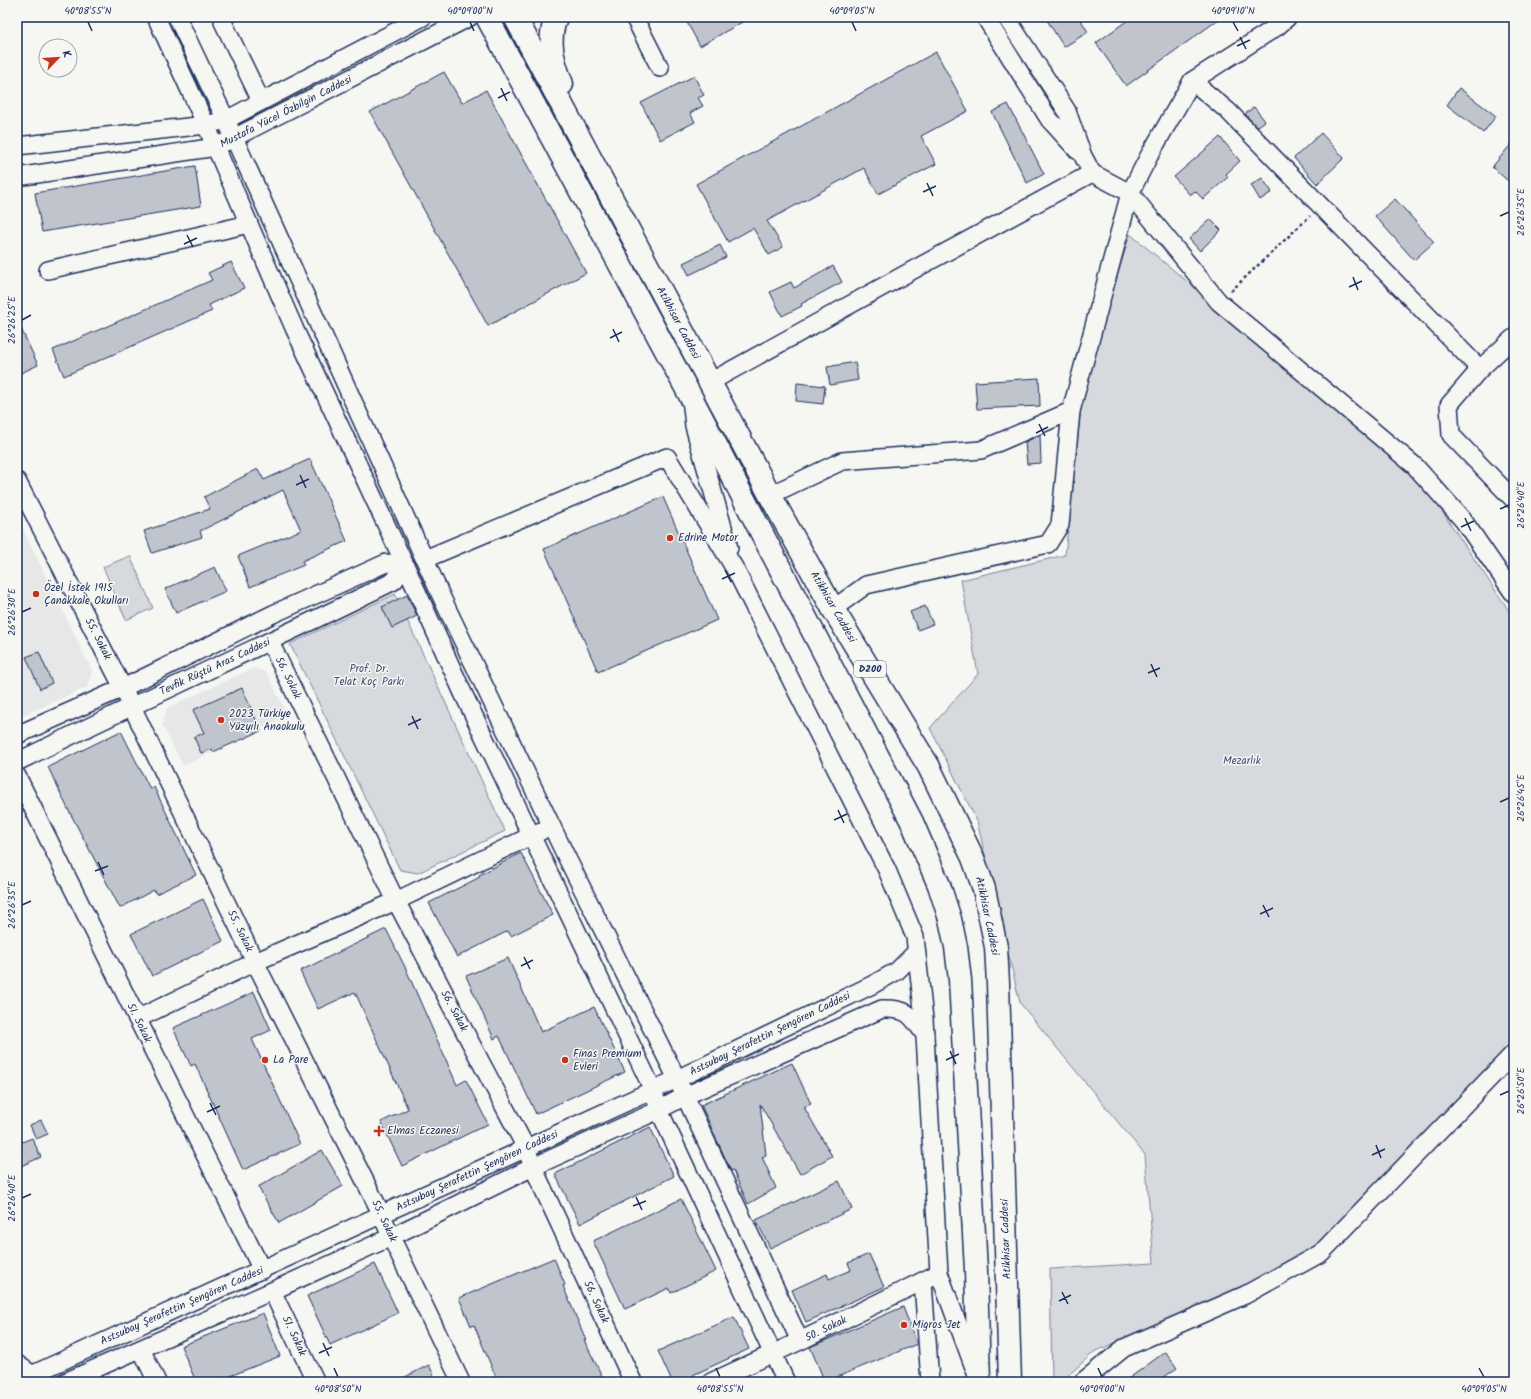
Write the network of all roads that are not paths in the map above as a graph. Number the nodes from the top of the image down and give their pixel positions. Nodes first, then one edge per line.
1 (156, 17) edge
2 (177, 17) edge
3 (423, 17) edge
4 (470, 17) edge
5 (487, 17) edge
6 (515, 17) edge
7 (556, 17) edge
8 (634, 17) edge
9 (985, 17) edge
10 (1006, 17) edge
11 (1288, 17) edge
12 (223, 22) dead end
13 (660, 68) dead end
14 (1192, 81) junction
15 (261, 101) junction
16 (226, 120) junction
17 (206, 124) junction
18 (234, 139) junction
19 (17, 146) edge
20 (216, 147) junction
21 (1083, 156) junction
22 (591, 160) junction
23 (1092, 173) junction
24 (17, 177) edge
25 (1130, 193) junction
26 (249, 224) junction
27 (48, 270) dead end
28 (1514, 340) edge
29 (1480, 368) junction
30 (710, 382) junction
31 (692, 399) junction
32 (1071, 411) junction
33 (17, 480) edge
34 (770, 495) junction
35 (1514, 500) edge
36 (425, 559) junction
37 (405, 564) junction
38 (735, 569) junction
39 (1514, 594) edge
40 (833, 609) junction
41 (270, 642) junction
42 (123, 688) junction
43 (131, 706) junction
44 (17, 735) edge
45 (17, 762) edge
46 (17, 776) edge
47 (552, 825) junction
48 (532, 836) junction
49 (396, 901) junction
50 (916, 952) junction
51 (256, 962) junction
52 (137, 1019) junction
53 (925, 1035) junction
54 (1514, 1053) edge
55 (677, 1079) junction
56 (653, 1090) junction
57 (685, 1096) junction
58 (659, 1110) junction
59 (526, 1148) junction
60 (533, 1167) junction
61 (382, 1215) junction
62 (391, 1237) junction
63 (262, 1270) junction
64 (939, 1272) junction
65 (923, 1282) junction
66 (272, 1291) junction
67 (800, 1341) junction
68 (141, 1349) junction
69 (773, 1353) junction
70 (17, 1364) edge
71 (30, 1379) edge
72 (979, 1381) edge
73 (65, 1382) edge
74 (157, 1382) edge
75 (316, 1382) edge
76 (461, 1382) edge
77 (633, 1382) edge
78 (711, 1382) edge
79 (786, 1382) edge
80 (930, 1382) edge
81 (1010, 1382) edge
82 (1082, 1382) edge

1 - 17 street
2 - 16 street
3 - 15 street, Mustafa Yücel Özbilgin Caddesi
4 - 18 street, Mustafa Yücel Özbilgin Caddesi
5 - 31 highway, D200
6 - 22 highway, Atikhisar Caddesi / D200
7 - 22 highway
8 - 13 street
9 - 21 street
10 - 21 street
11 - 14 street
12 - 15 street
14 - 25 street
14 - 29 street
15 - 16 street, Mustafa Yücel Özbilgin Caddesi
16 - 17 street, Mustafa Yücel Özbilgin Caddesi
16 - 18 street
17 - 19 street, Mustafa Yücel Özbilgin Caddesi
17 - 20 street
18 - 20 street, Mustafa Yücel Özbilgin Caddesi
18 - 36 street
20 - 24 street, Mustafa Yücel Özbilgin Caddesi
20 - 26 street
21 - 23 street
22 - 30 highway, Atikhisar Caddesi / D200
23 - 25 street
23 - 30 street
25 - 32 street
25 - 39 street
26 - 27 street
26 - 37 street
28 - 29 street
29 - 35 street
30 - 34 highway, Atikhisar Caddesi / D200
31 - 38 street
31 - 72 highway, D200
32 - 34 street
32 - 40 street
33 - 42 street, 55. Sokak
34 - 40 highway, Atikhisar Caddesi / D200
36 - 38 street
36 - 47 street
37 - 41 street, Tevfik Rüştü Aras Caddesi
37 - 42 street
37 - 48 street
38 - 50 street
40 - 81 highway, Atikhisar Caddesi / D200
41 - 43 street, Tevfik Rüştü Aras Caddesi
41 - 49 street, 56. Sokak
42 - 43 street, 55. Sokak
42 - 44 street
43 - 45 street, Tevfik Rüştü Aras Caddesi
43 - 51 street, 55. Sokak
46 - 52 street, 51. Sokak
47 - 48 street
47 - 55 street
48 - 49 street
48 - 56 street
49 - 51 street
49 - 59 street, 56. Sokak
50 - 53 street
50 - 55 street, Astsubay Şerafettin Şengören Caddesi
51 - 52 street
51 - 61 street, 55. Sokak
52 - 63 street, 51. Sokak
53 - 57 street, Astsubay Şerafettin Şengören Caddesi
53 - 64 street
54 - 82 street
55 - 56 street, Astsubay Şerafettin Şengören Caddesi
55 - 57 street
56 - 58 street
56 - 59 street, Astsubay Şerafettin Şengören Caddesi
57 - 58 street, Astsubay Şerafettin Şengören Caddesi
57 - 67 street
58 - 60 street, Astsubay Şerafettin Şengören Caddesi
58 - 69 street
59 - 60 street, 56. Sokak
59 - 61 street, Astsubay Şerafettin Şengören Caddesi
60 - 62 street, Astsubay Şerafettin Şengören Caddesi
60 - 77 street, 56. Sokak
61 - 62 street, 55. Sokak
61 - 63 street, Astsubay Şerafettin Şengören Caddesi
62 - 66 street, Astsubay Şerafettin Şengören Caddesi
62 - 76 street, 55. Sokak
63 - 71 street, Astsubay Şerafettin Şengören Caddesi
64 - 65 street, 50. Sokak
64 - 72 street
65 - 67 street, 50. Sokak
65 - 80 street
66 - 68 street, Astsubay Şerafettin Şengören Caddesi
66 - 75 street, 51. Sokak
67 - 69 street, 50. Sokak
68 - 73 street, Astsubay Şerafettin Şengören Caddesi
68 - 74 street
69 - 78 street, 50. Sokak
69 - 79 street
70 - 71 street

